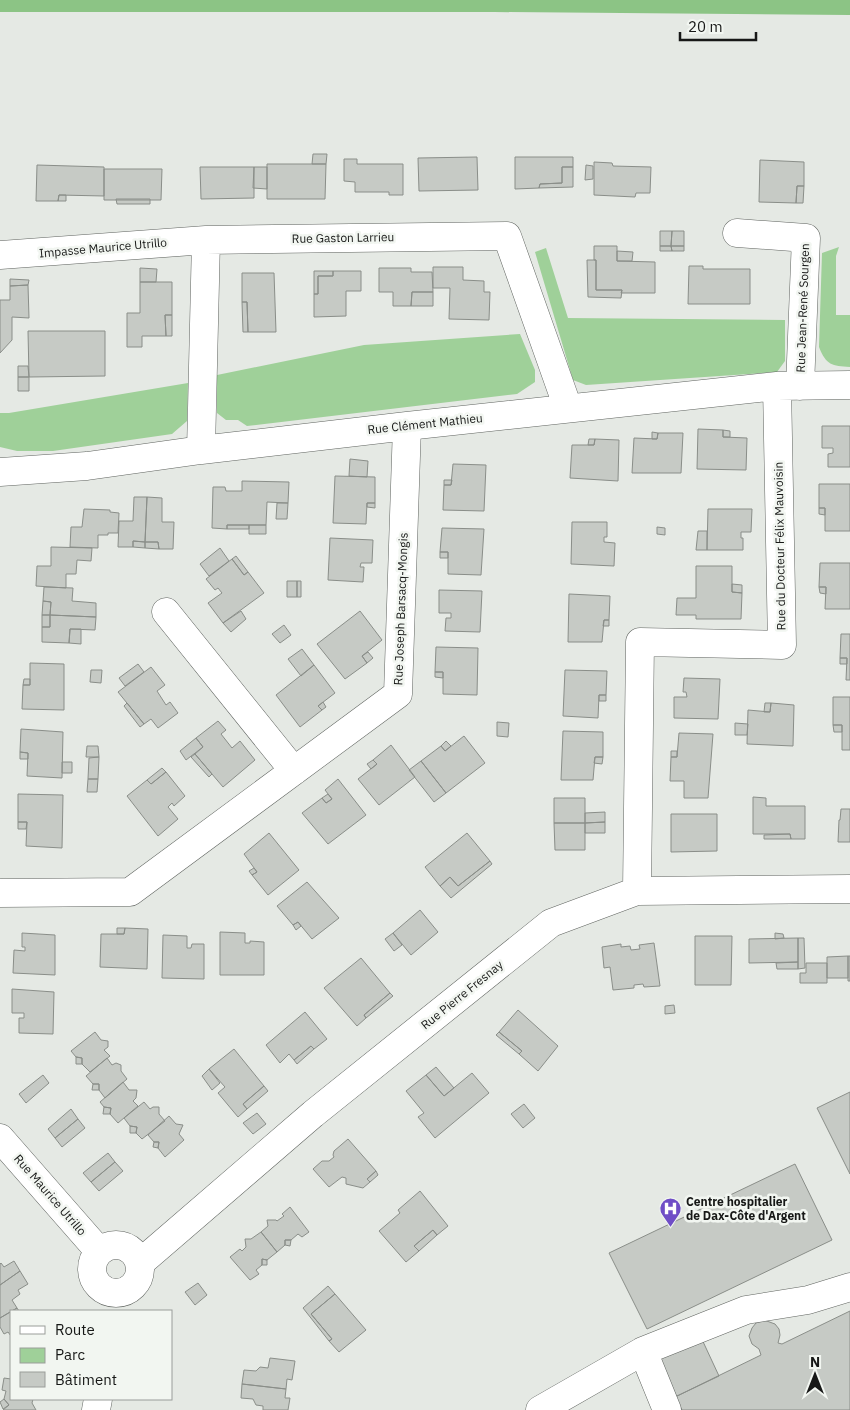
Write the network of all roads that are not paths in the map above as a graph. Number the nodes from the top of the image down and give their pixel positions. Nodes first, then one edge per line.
1 (737, 232) dead end
2 (206, 240) junction
3 (0, 255) edge
4 (850, 385) edge
5 (789, 386) junction
6 (568, 408) junction
7 (407, 426) junction
8 (201, 450) junction
9 (0, 472) edge
10 (166, 612) dead end
11 (294, 770) junction
12 (850, 889) edge
13 (637, 890) junction
14 (0, 893) edge
15 (0, 1138) edge
16 (99, 1251) junction
17 (140, 1263) junction
18 (850, 1287) edge
19 (111, 1302) edge
20 (643, 1351) junction
21 (540, 1410) edge
22 (667, 1410) edge

1 - 5 street, Rue Jean-René Sourgen
2 - 3 street, Impasse Maurice Utrillo
2 - 6 street, Rue Gaston Larrieu
2 - 8 street
4 - 5 street, Rue Clément Mathieu
5 - 6 street, Rue Clément Mathieu
5 - 13 street, Rue du Docteur Félix Mauvoisin
6 - 7 street, Rue Clément Mathieu
7 - 8 street, Rue Clément Mathieu
7 - 11 street, Rue Joseph Barsacq-Mongis
8 - 9 street, Rue Clément Mathieu
10 - 11 street
11 - 14 street, Rue Joseph Barsacq-Mongis
12 - 13 street, Rue Pierre Fresnay
13 - 17 street, Rue Pierre Fresnay
15 - 16 street, Rue Maurice Utrillo
16 - 17 street
16 - 19 street
17 - 19 street
18 - 20 street
20 - 21 street
20 - 22 street

